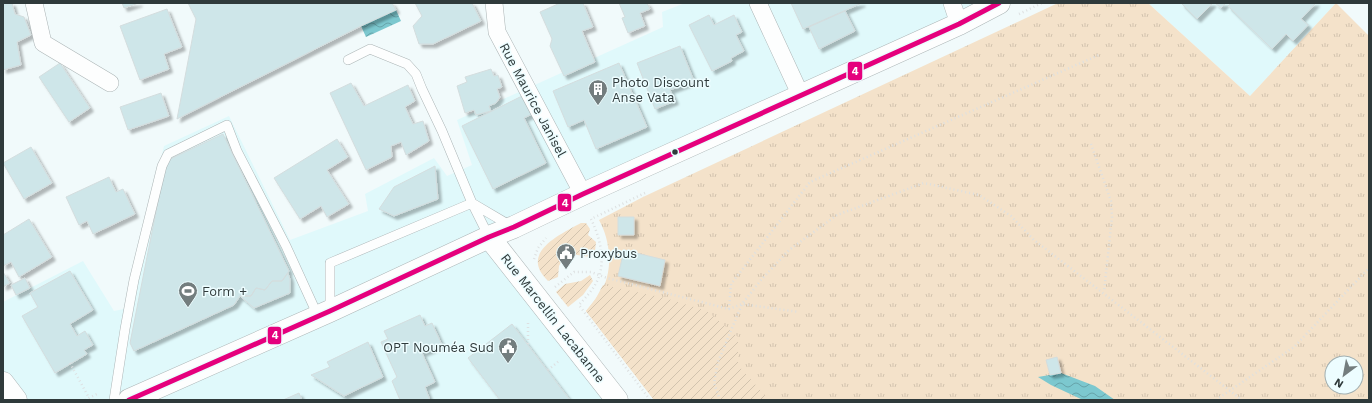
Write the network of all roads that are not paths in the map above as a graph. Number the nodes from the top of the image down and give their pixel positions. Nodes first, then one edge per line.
1 (34, 3) edge
2 (494, 3) edge
3 (758, 3) edge
4 (952, 3) edge
5 (1006, 10) edge
6 (959, 24) junction
7 (348, 60) dead end
8 (110, 83) dead end
9 (801, 96) junction
10 (583, 194) junction
11 (472, 203) junction
12 (514, 228) junction
13 (489, 237) junction
14 (324, 313) junction
15 (170, 382) junction
16 (3, 383) edge
17 (16, 400) edge
18 (114, 400) edge
19 (129, 400) edge
20 (153, 400) edge
21 (617, 400) edge

1 - 8 street
2 - 10 street, Rue Maurice Janisel
3 - 9 street
4 - 6 street
5 - 6 main road
6 - 9 main road
7 - 11 lane
9 - 10 main road
10 - 12 main road
11 - 12 lane
11 - 13 lane
11 - 14 lane
12 - 13 main road
13 - 14 main road
13 - 21 main road, Rue Marcellin Lacabanne
14 - 15 main road
14 - 18 lane
15 - 19 main road
15 - 20 main road
16 - 17 main road

